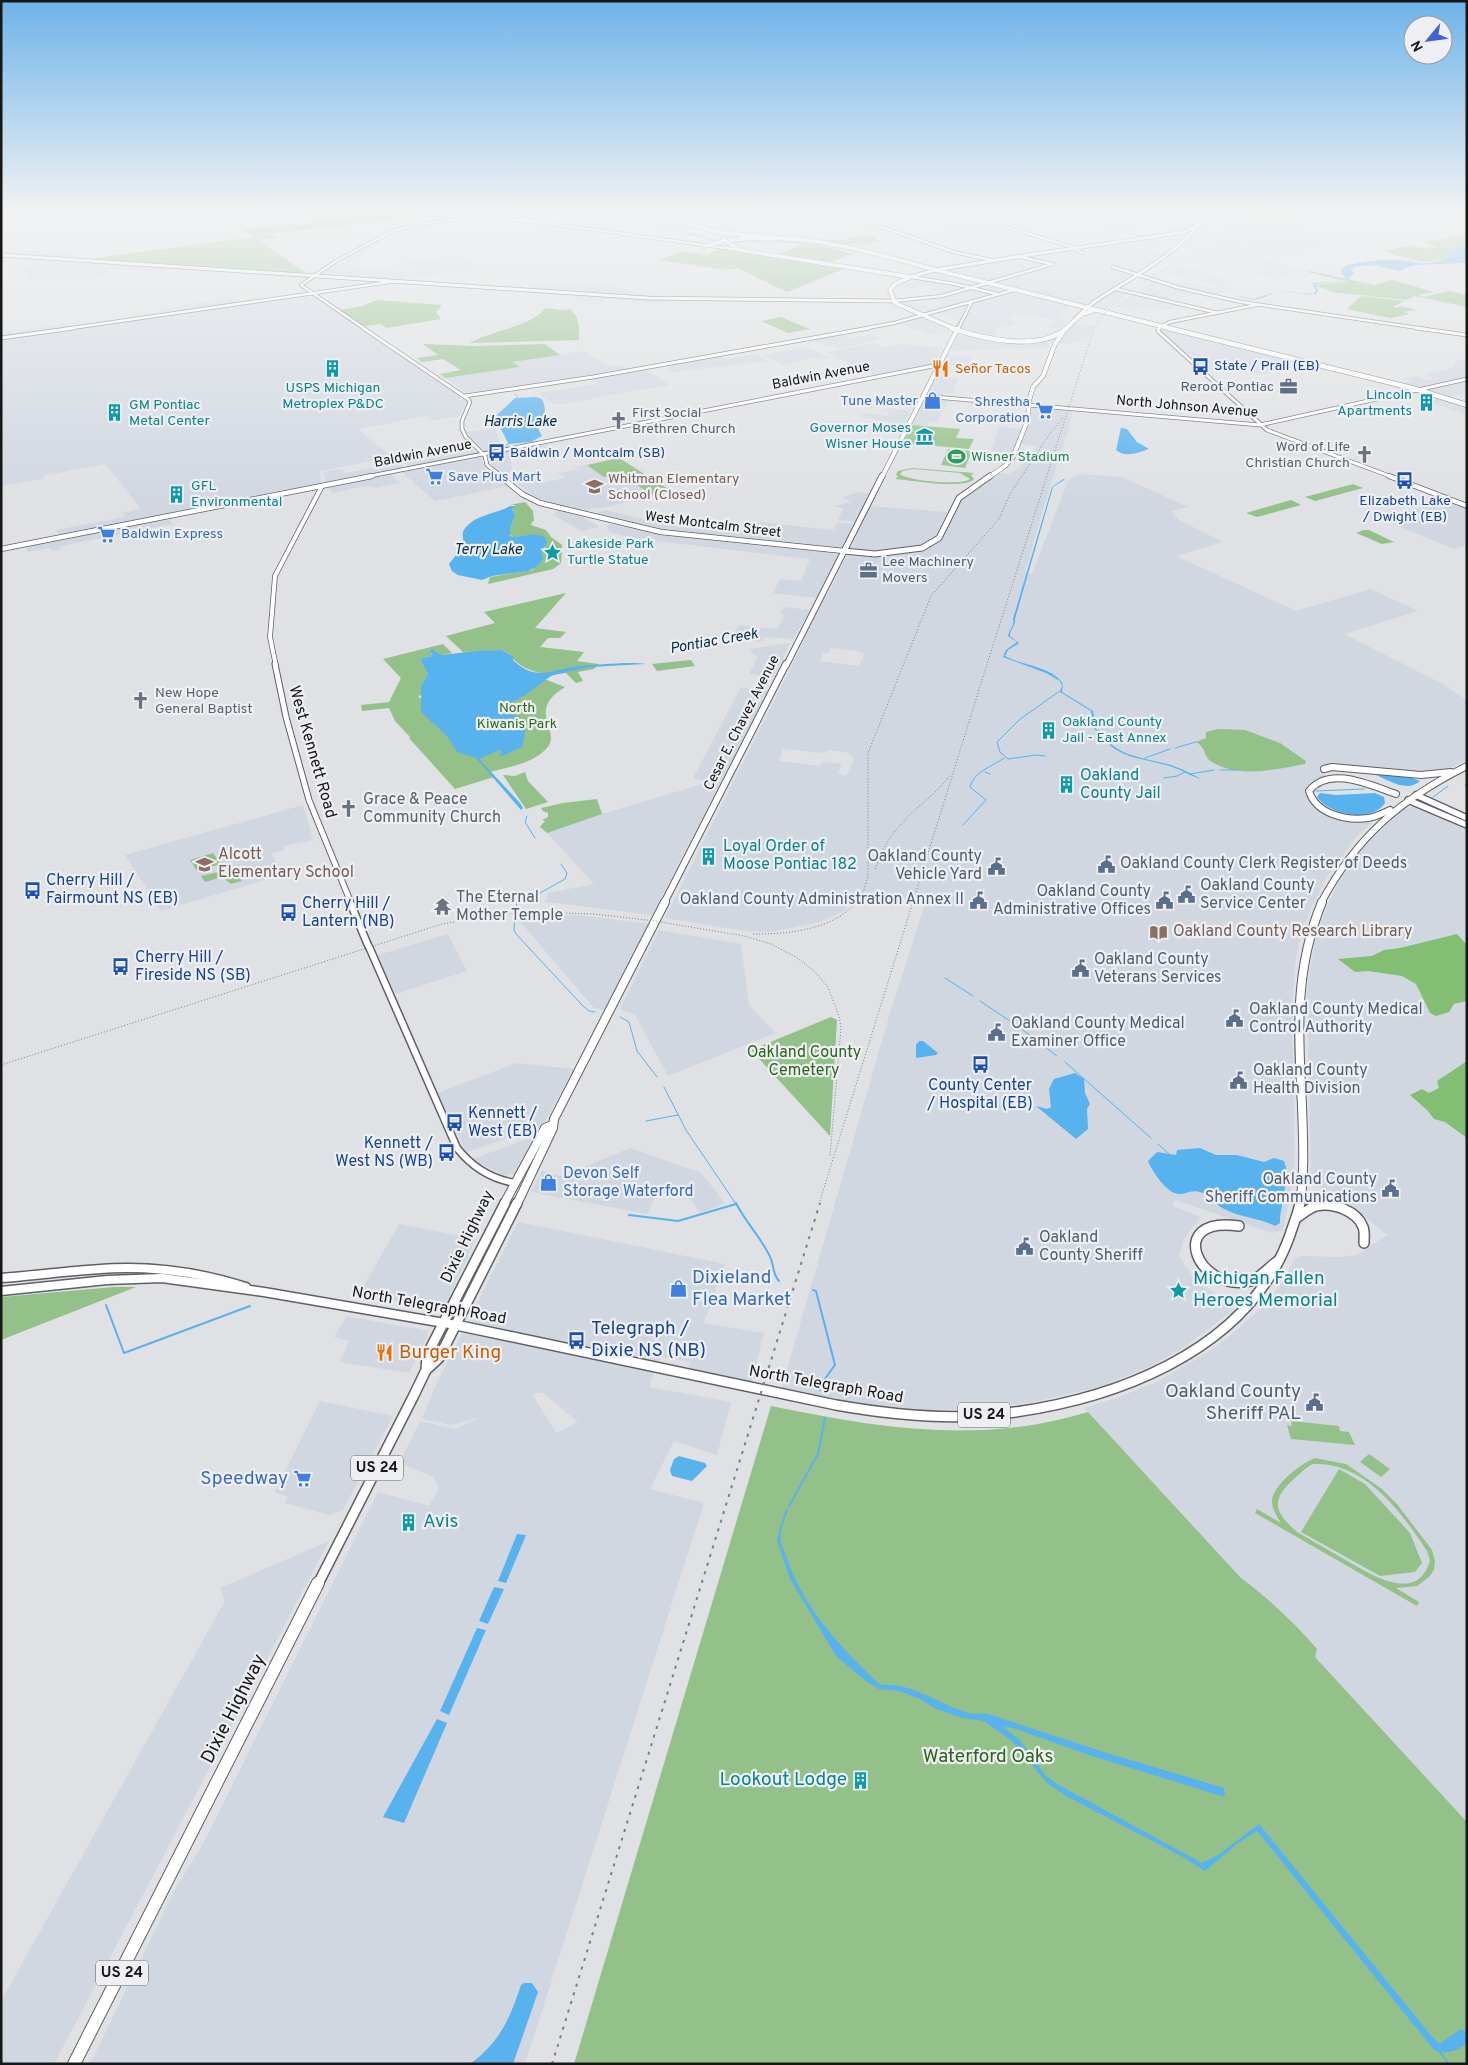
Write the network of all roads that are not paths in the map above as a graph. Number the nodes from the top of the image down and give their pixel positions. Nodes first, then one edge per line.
1 (213, 307) edge
2 (334, 307) edge
3 (903, 307) edge
4 (955, 307) edge
5 (969, 307) edge
6 (1194, 307) edge
7 (1245, 307) edge
8 (1271, 307) edge
9 (1271, 307) edge
10 (1283, 307) edge
11 (1286, 307) edge
12 (1085, 308) joint
13 (1290, 308) junction
14 (1301, 309) junction
15 (1218, 313) junction
16 (1108, 314) junction
17 (1316, 314) junction
18 (1337, 314) junction
19 (922, 316) junction
20 (1076, 318) junction
21 (1362, 320) junction
22 (1394, 322) junction
23 (940, 323) junction
24 (1162, 326) junction
25 (957, 330) junction
26 (1434, 330) junction
27 (1064, 331) junction
28 (1462, 332) junction
29 (1467, 334) edge
30 (953, 335) junction
31 (1054, 335) junction
32 (1, 338) edge
33 (1055, 344) junction
34 (938, 365) junction
35 (1467, 379) edge
36 (1419, 390) junction
37 (465, 396) junction
38 (923, 396) junction
39 (1029, 404) junction
40 (1467, 405) edge
41 (1260, 425) junction
42 (483, 454) junction
43 (322, 486) junction
44 (1467, 506) edge
45 (615, 522) junction
46 (605, 524) dead end
47 (1, 549) edge
48 (844, 551) junction
49 (1467, 766) edge
50 (1324, 769) dead end
51 (1455, 772) junction
52 (1396, 794) dead end
53 (1416, 795) junction
54 (1408, 800) junction
55 (1421, 805) junction
56 (1399, 806) junction
57 (1457, 812) junction
58 (1467, 818) edge
59 (1467, 825) edge
60 (552, 1127) junction
61 (515, 1183) junction
62 (1296, 1218) junction
63 (1239, 1226) dead end
64 (502, 1232) junction
65 (1364, 1242) dead end
66 (1281, 1260) junction
67 (1, 1278) edge
68 (1, 1290) edge
69 (264, 1292) junction
70 (444, 1323) junction
71 (456, 1325) junction
72 (426, 1370) junction
73 (74, 2064) edge

1 - 32 main road
2 - 37 main road
3 - 19 highway
4 - 19 street
5 - 25 street
6 - 15 street
7 - 15 street
8 - 14 main road
9 - 17 main road
10 - 13 main road
11 - 13 main road
12 - 16 highway
12 - 20 main road
13 - 14 main road
14 - 18 main road
15 - 24 street
16 - 20 highway
16 - 24 highway
17 - 18 main road
17 - 21 main road
18 - 22 main road
19 - 23 highway
19 - 37 street
20 - 27 highway
21 - 22 main road
21 - 26 main road
22 - 28 main road
23 - 25 highway
23 - 30 main road
24 - 36 highway
24 - 41 main road
25 - 30 main road, Cesar E. Chavez Avenue
25 - 31 highway
26 - 28 main road
26 - 29 main road
27 - 31 highway
27 - 33 main road
28 - 29 main road
30 - 34 main road, Cesar E. Chavez Avenue
31 - 33 main road
33 - 39 main road
34 - 38 main road, Cesar E. Chavez Avenue
34 - 42 main road, Baldwin Avenue
35 - 36 street, North Johnson Avenue
36 - 40 highway
36 - 41 street, North Johnson Avenue
37 - 42 main road, West Montcalm Street
38 - 39 street, North Johnson Avenue
38 - 48 main road, Cesar E. Chavez Avenue
39 - 41 street, North Johnson Avenue
39 - 48 main road
41 - 44 main road
42 - 43 main road, Baldwin Avenue
42 - 45 main road, West Montcalm Street
43 - 47 main road, Baldwin Avenue
43 - 61 street, West Kennett Road
45 - 46 main road
45 - 48 main road, West Montcalm Street
48 - 60 main road, Cesar E. Chavez Avenue
49 - 51 main road, North Telegraph Road / US 24
50 - 51 main road
51 - 53 main road, North Telegraph Road / US 24
52 - 56 main road
53 - 54 main road, North Telegraph Road / US 24
53 - 57 main road
54 - 55 main road
54 - 56 main road, North Telegraph Road / US 24
55 - 57 main road
55 - 59 main road
56 - 62 main road, North Telegraph Road / US 24
57 - 58 main road
60 - 61 main road, Dixie Highway
60 - 64 main road, Dixie Highway
61 - 64 main road
61 - 70 main road, Dixie Highway
62 - 65 main road
62 - 66 main road, North Telegraph Road / US 24
63 - 66 main road
64 - 71 main road, Dixie Highway
66 - 71 main road, North Telegraph Road / US 24
67 - 69 street, North Telegraph Road
68 - 69 street, North Telegraph Road
69 - 70 street, North Telegraph Road
70 - 71 street, North Telegraph Road
70 - 72 main road, Dixie Highway / US 24
71 - 72 main road, Dixie Highway / US 24
72 - 73 main road, Dixie Highway / US 24

